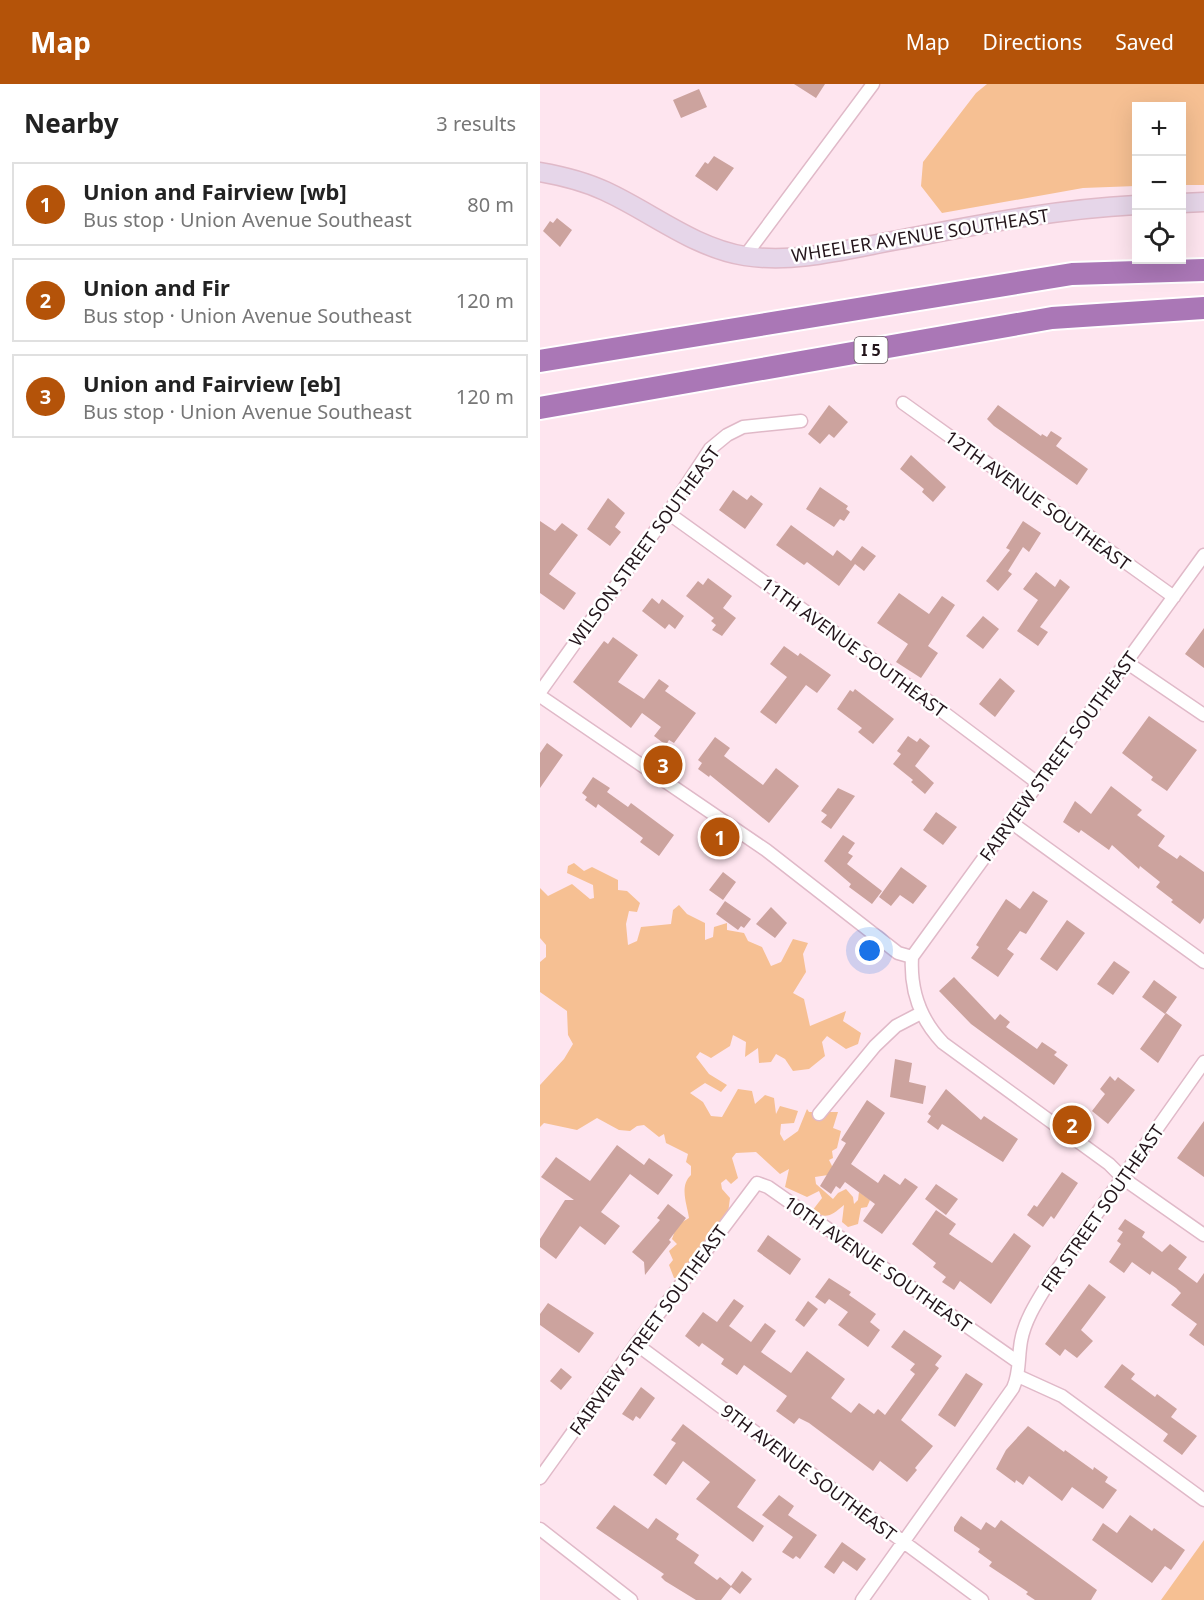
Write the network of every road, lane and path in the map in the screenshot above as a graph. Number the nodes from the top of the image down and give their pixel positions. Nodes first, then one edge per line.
1 (873, 84) edge
2 (540, 172) edge
3 (1204, 202) edge
4 (1186, 203) edge
5 (1132, 205) edge
6 (745, 256) junction
7 (1204, 270) edge
8 (1204, 308) edge
9 (540, 361) edge
10 (903, 403) dead end
11 (540, 408) edge
12 (801, 421) dead end
13 (668, 513) junction
14 (1204, 555) edge
15 (1174, 597) junction
16 (1126, 662) junction
17 (540, 694) edge
18 (1204, 715) edge
19 (1039, 784) junction
20 (1012, 823) junction
21 (912, 957) junction
22 (1204, 962) edge
23 (921, 1013) junction
24 (1204, 1062) edge
25 (819, 1114) dead end
26 (1124, 1179) junction
27 (757, 1183) joint
28 (1204, 1235) edge
29 (636, 1344) junction
30 (1018, 1362) junction
31 (1018, 1376) junction
32 (540, 1478) edge
33 (1204, 1500) edge
34 (540, 1529) edge
35 (903, 1543) junction
36 (631, 1600) edge
37 (862, 1600) edge
38 (982, 1600) edge

1 - 6 street
2 - 6 street, WHEELER AVENUE SOUTHEAST
3 - 4 street
5 - 6 street, WHEELER AVENUE SOUTHEAST
7 - 9 highway, I 5
8 - 11 highway, I 5
10 - 15 street, 12TH AVENUE SOUTHEAST
12 - 13 street, WILSON STREET SOUTHEAST
13 - 17 street, WILSON STREET SOUTHEAST
13 - 19 street, 11TH AVENUE SOUTHEAST
14 - 15 street, FAIRVIEW STREET SOUTHEAST
15 - 16 street, FAIRVIEW STREET SOUTHEAST
16 - 18 street
16 - 19 street, FAIRVIEW STREET SOUTHEAST
17 - 21 street
19 - 20 street, FAIRVIEW STREET SOUTHEAST
20 - 21 street, FAIRVIEW STREET SOUTHEAST
20 - 22 street
21 - 23 street
23 - 25 street
23 - 26 street
24 - 26 street, FIR STREET SOUTHEAST
26 - 28 street
26 - 30 street, FIR STREET SOUTHEAST
27 - 29 street, FAIRVIEW STREET SOUTHEAST
27 - 30 street, 10TH AVENUE SOUTHEAST
29 - 32 street, FAIRVIEW STREET SOUTHEAST
29 - 35 street, 9TH AVENUE SOUTHEAST
30 - 31 street, FIR STREET SOUTHEAST
31 - 33 street
31 - 35 street
34 - 36 street
35 - 37 street
35 - 38 street, 9TH AVENUE SOUTHEAST

